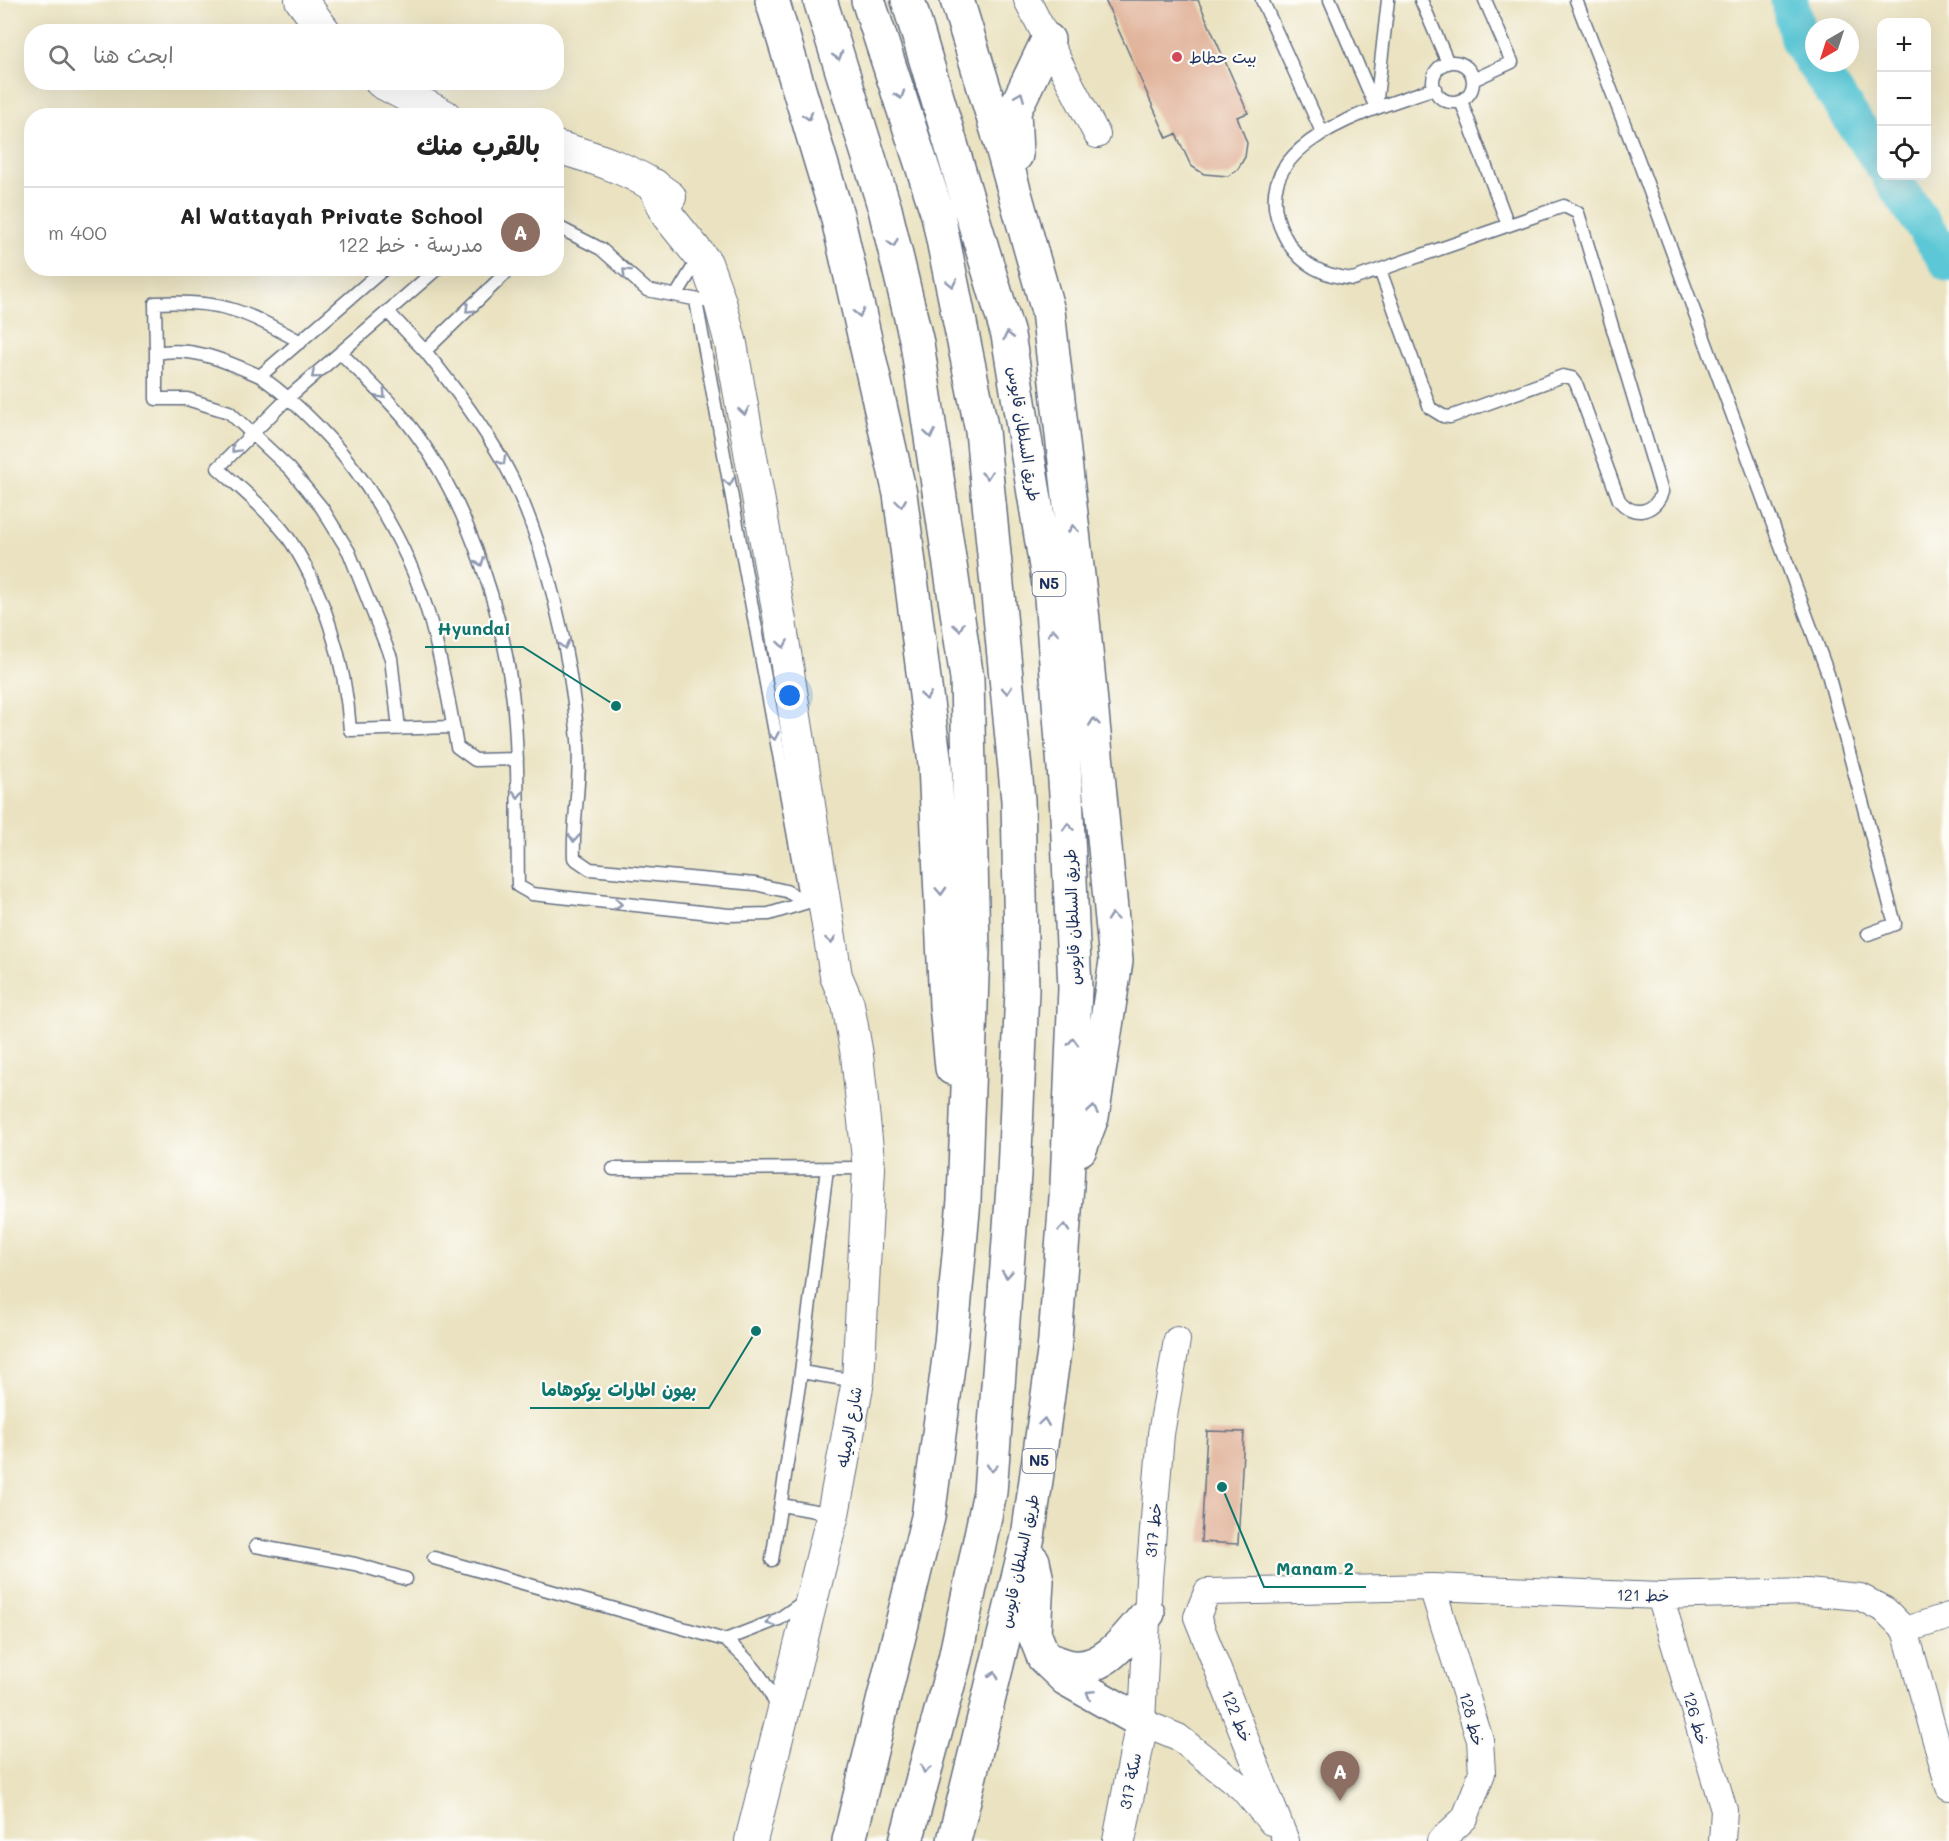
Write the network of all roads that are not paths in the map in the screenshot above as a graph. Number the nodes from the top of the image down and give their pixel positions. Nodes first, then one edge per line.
1 (301, 0) edge
2 (772, 0) edge
3 (820, 0) edge
4 (868, 0) edge
5 (908, 0) edge
6 (957, 0) edge
7 (1027, 0) edge
8 (1262, 0) edge
9 (1330, 0) edge
10 (1388, 0) edge
11 (1421, 0) edge
12 (1485, 0) edge
13 (1576, 0) edge
14 (319, 24) edge
15 (1048, 40) junction
16 (1448, 63) junction
17 (1473, 80) junction
18 (1435, 88) junction
19 (396, 90) edge
20 (1461, 101) junction
21 (430, 108) edge
22 (1376, 108) junction
23 (1323, 132) junction
24 (1097, 135) dead end
25 (564, 149) edge
26 (654, 184) junction
27 (1021, 216) junction
28 (1508, 225) junction
29 (564, 230) edge
30 (576, 236) junction
31 (564, 237) edge
32 (701, 255) junction
33 (1380, 270) junction
34 (376, 276) edge
35 (429, 276) edge
36 (503, 276) edge
37 (677, 294) junction
38 (708, 301) junction
39 (388, 312) junction
40 (301, 342) junction
41 (425, 351) junction
42 (156, 353) junction
43 (341, 353) junction
44 (260, 376) junction
45 (759, 383) junction
46 (289, 397) junction
47 (252, 431) junction
48 (453, 727) junction
49 (399, 729) junction
50 (517, 759) junction
51 (815, 901) junction
52 (1868, 934) dead end
53 (848, 1004) junction
54 (827, 1168) junction
55 (869, 1168) junction
56 (613, 1169) dead end
57 (1067, 1185) junction
58 (964, 1200) junction
59 (1177, 1340) dead end
60 (801, 1372) junction
61 (858, 1381) junction
62 (781, 1505) junction
63 (833, 1514) junction
64 (1028, 1538) junction
65 (256, 1546) dead end
66 (434, 1558) dead end
67 (772, 1560) dead end
68 (406, 1579) dead end
69 (1432, 1587) junction
70 (1208, 1592) joint
71 (812, 1596) junction
72 (1660, 1596) junction
73 (1148, 1613) junction
74 (1949, 1616) edge
75 (1905, 1630) junction
76 (725, 1640) junction
77 (1044, 1658) junction
78 (781, 1718) junction
79 (1142, 1722) junction
80 (1949, 1787) edge
81 (852, 1830) edge
82 (907, 1837) edge
83 (751, 1841) edge
84 (954, 1841) edge
85 (1119, 1841) edge
86 (1286, 1841) edge
87 (1440, 1841) edge
88 (1722, 1841) edge

1 - 14 street
2 -> 58 highway
3 -> 58 highway
4 -> 82 highway
57 -> 5 highway, طريق السلطان قابوس / N5
6 - 27 highway
7 - 15 street
8 - 23 lane
9 - 22 lane
10 - 22 lane
11 - 16 lane
12 - 17 lane
13 - 52 lane
15 - 24 street
27 -> 15 highway
16 - 17 lane
16 - 18 lane
17 - 20 lane
18 - 20 lane
18 - 22 lane
19 - 21 street
20 - 28 lane
22 - 23 lane
23 - 33 lane
25 - 26 street
26 - 32 street
26 - 45 street
57 -> 27 highway
28 - 33 lane
28 - 33 lane
29 - 30 lane
30 - 31 lane
37 -> 30 lane
32 - 37 lane
32 - 38 street
34 - 40 lane
35 - 39 lane
36 -> 41 lane
37 - 38 lane
38 - 45 street
38 -> 51 street
39 - 41 lane
39 - 43 lane
40 - 42 lane
40 - 44 lane
41 -> 51 lane
42 - 44 lane
42 - 47 lane
43 -> 46 lane
43 -> 50 lane
44 - 46 lane
45 - 53 street
46 - 47 lane
46 - 48 lane
47 - 49 lane
47 -> 49 lane
48 - 49 lane
48 - 50 lane
50 -> 51 lane
51 -> 53 street
53 - 55 street, شارع الرميله
54 - 55 lane
54 - 56 lane
54 - 60 lane
55 - 61 street, شارع الرميله
64 -> 57 highway, طريق السلطان قابوس / N5
58 - 81 highway
59 - 73 street, خط 317
60 - 61 lane
60 - 62 lane
61 - 63 street, شارع الرميله
62 - 63 lane
62 - 67 lane
63 - 71 street, شارع الرميله
64 - 77 highway
84 -> 64 highway, طريق السلطان قابوس / N5
65 - 68 lane
66 - 76 lane
69 - 70 street, خط 121
69 - 72 street, خط 121
69 - 87 street, خط 128
70 - 86 street, خط 122
71 -> 76 lane
71 - 78 street, شارع الرميله
72 - 75 street, خط 121
72 - 88 street, خط 126
73 - 77 highway
73 - 79 street, خط 317
74 - 75 street
75 - 80 street
76 - 78 lane
79 -> 77 highway
78 - 83 street, شارع الرميله
79 - 85 street, سكة 317
79 - 86 street

